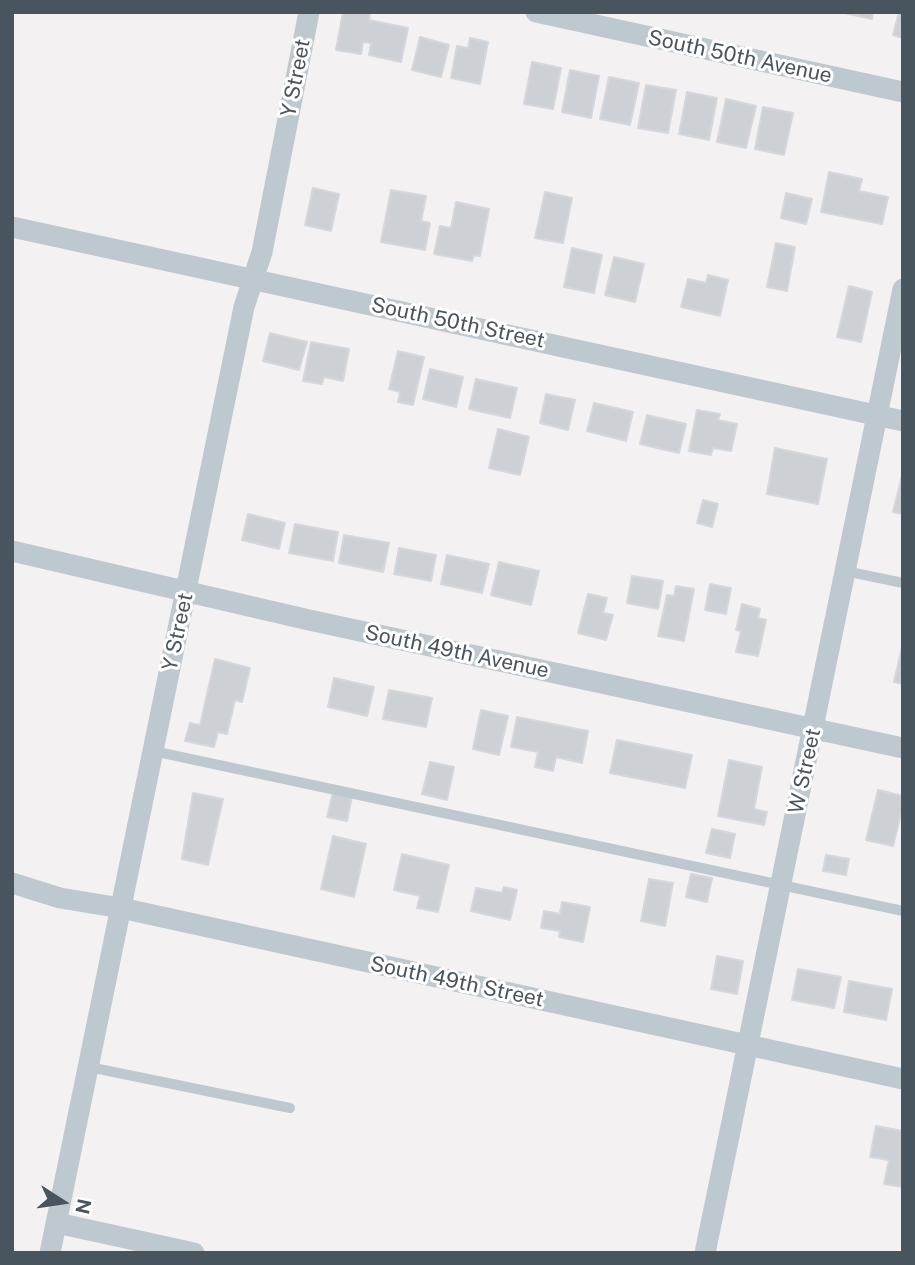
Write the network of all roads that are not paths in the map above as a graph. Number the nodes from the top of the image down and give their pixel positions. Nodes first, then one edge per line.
1 (309, 12) edge
2 (536, 12) edge
3 (903, 92) edge
4 (12, 227) edge
5 (253, 279) junction
6 (903, 289) edge
7 (877, 415) junction
8 (903, 421) edge
9 (12, 551) edge
10 (845, 570) junction
11 (903, 583) edge
12 (186, 592) junction
13 (814, 729) junction
14 (903, 748) edge
15 (153, 751) junction
16 (12, 883) edge
17 (781, 884) junction
18 (121, 908) junction
19 (903, 911) edge
20 (747, 1046) junction
21 (89, 1068) junction
22 (903, 1079) edge
23 (290, 1108) dead end
24 (57, 1223) junction
25 (50, 1253) edge
26 (194, 1253) edge
27 (705, 1253) edge

1 - 5 street, Y Street
2 - 3 street, South 50th Avenue
4 - 5 street, South 50th Street
5 - 7 street, South 50th Street
5 - 12 street, Y Street
6 - 7 street, W Street
7 - 8 street, South 50th Street
7 - 10 street, W Street
9 - 12 street, South 49th Avenue
10 - 11 lane
10 - 13 street, W Street
12 - 13 street, South 49th Avenue
12 - 15 street, Y Street
13 - 14 street, South 49th Avenue
13 - 17 street, W Street
15 - 17 lane
15 - 18 street, Y Street
16 - 18 street, South 49th Street
17 - 19 lane
17 - 20 street, W Street
18 - 20 street, South 49th Street
18 - 21 street, Y Street
20 - 22 street, South 49th Street
20 - 27 street, W Street
21 - 23 lane
21 - 24 street, Y Street
24 - 25 street, Y Street
24 - 26 street

